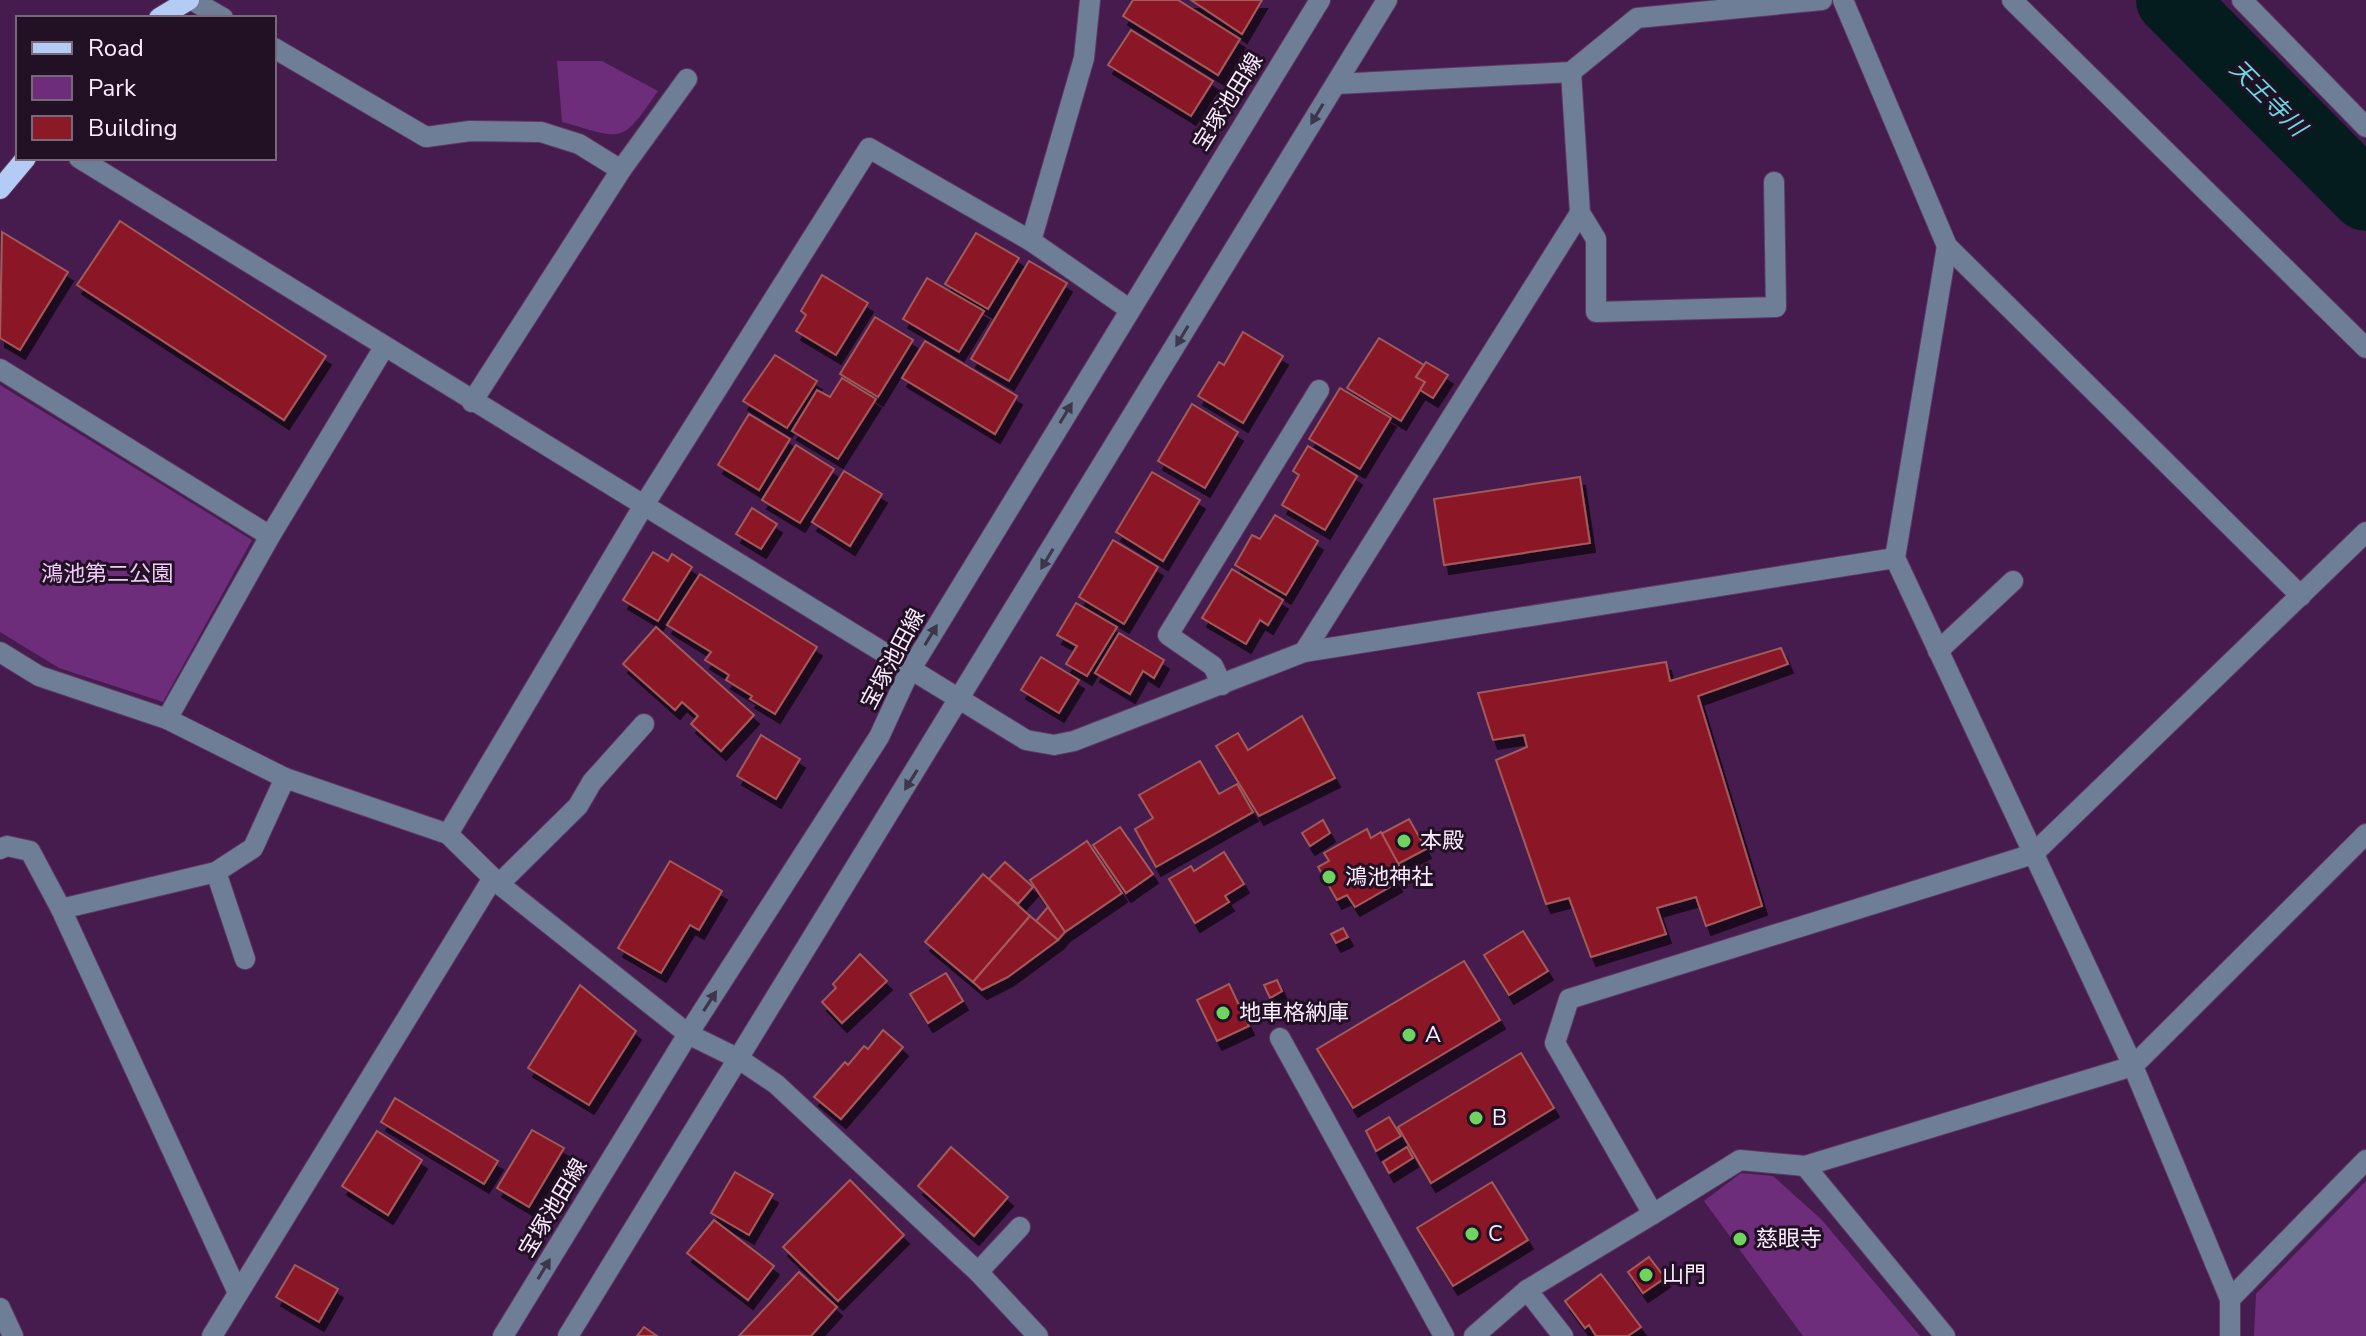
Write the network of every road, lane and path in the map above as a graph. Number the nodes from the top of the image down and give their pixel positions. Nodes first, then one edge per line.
1 (191, 0) edge
2 (1090, 0) edge
3 (1320, 0) edge
4 (1387, 0) edge
5 (1822, 0) edge
6 (1843, 0) edge
7 (2012, 0) edge
8 (2242, 0) edge
9 (163, 16) edge
10 (219, 16) edge
11 (276, 49) edge
12 (1571, 72) junction
13 (687, 79) dead end
14 (1336, 84) junction
15 (2366, 127) edge
16 (24, 160) edge
17 (82, 160) edge
18 (621, 170) junction
19 (1774, 182) dead end
20 (0, 189) edge
21 (1580, 213) junction
22 (1031, 241) junction
23 (1947, 246) junction
24 (1129, 309) junction
25 (2366, 348) edge
26 (383, 349) junction
27 (0, 369) edge
28 (1319, 390) dead end
29 (472, 402) junction
30 (644, 505) junction
31 (2366, 532) edge
32 (270, 536) junction
33 (1895, 558) junction
34 (2013, 581) dead end
35 (2301, 596) junction
36 (1938, 651) junction
37 (0, 652) edge
38 (1304, 652) junction
39 (909, 672) junction
40 (1222, 685) junction
41 (960, 701) junction
42 (167, 719) junction
43 (644, 724) dead end
44 (285, 778) junction
45 (448, 834) junction
46 (2366, 834) edge
47 (0, 849) edge
48 (2033, 854) junction
49 (216, 872) junction
50 (496, 881) junction
51 (61, 909) junction
52 (245, 959) dead end
53 (688, 1034) junction
54 (1280, 1038) dead end
55 (739, 1059) junction
56 (2133, 1066) junction
57 (2366, 1160) edge
58 (1805, 1166) junction
59 (1653, 1214) junction
60 (1020, 1227) dead end
61 (978, 1272) junction
62 (1527, 1290) junction
63 (238, 1293) junction
64 (2230, 1299) junction
65 (0, 1308) edge
66 (13, 1336) edge
67 (212, 1336) edge
68 (503, 1336) edge
69 (568, 1336) edge
70 (1038, 1336) edge
71 (1444, 1336) edge
72 (1474, 1336) edge
73 (1563, 1336) edge
74 (1945, 1336) edge
75 (2230, 1336) edge

1 - 9 main road
1 - 10 street
2 - 22 street
3 - 24 street, 宝塚池田線
4 - 14 street
5 - 12 street
6 - 23 street
7 - 25 street
8 - 15 street
11 - 18 street
12 - 14 street
12 - 21 street
13 - 18 street
14 -> 41 street
16 - 20 main road
17 - 26 street
18 - 29 street
19 - 21 street
21 - 38 street
22 - 24 street
22 - 30 street
23 - 33 street
23 - 35 street
39 -> 24 street, 宝塚池田線
26 - 29 street
26 - 32 street
27 - 32 street
28 - 40 street
29 - 30 street
30 - 39 street
30 - 45 street
31 - 35 street
32 - 42 street
33 - 36 street
33 - 38 street
34 - 36 street
35 - 48 street
36 - 48 street
37 - 42 street
38 - 40 street
39 - 41 street
53 -> 39 street, 宝塚池田線
40 - 41 street
41 -> 55 street
42 - 44 street
43 - 50 street
44 - 45 street
44 - 49 street
45 - 50 street
46 - 56 street
47 - 51 street
48 - 56 street
48 - 59 street
49 - 51 street
49 - 52 street
50 - 53 street
50 - 63 street
51 - 63 street
53 - 55 street
68 -> 53 street, 宝塚池田線
54 - 71 street
55 - 61 street
55 - 69 street
56 - 58 street
56 - 64 street
57 - 64 street
58 - 59 street
58 - 74 street
59 - 62 street
60 - 61 street
61 - 70 street
62 - 72 street
62 - 73 street
63 - 67 street
64 - 75 street
65 - 66 street

